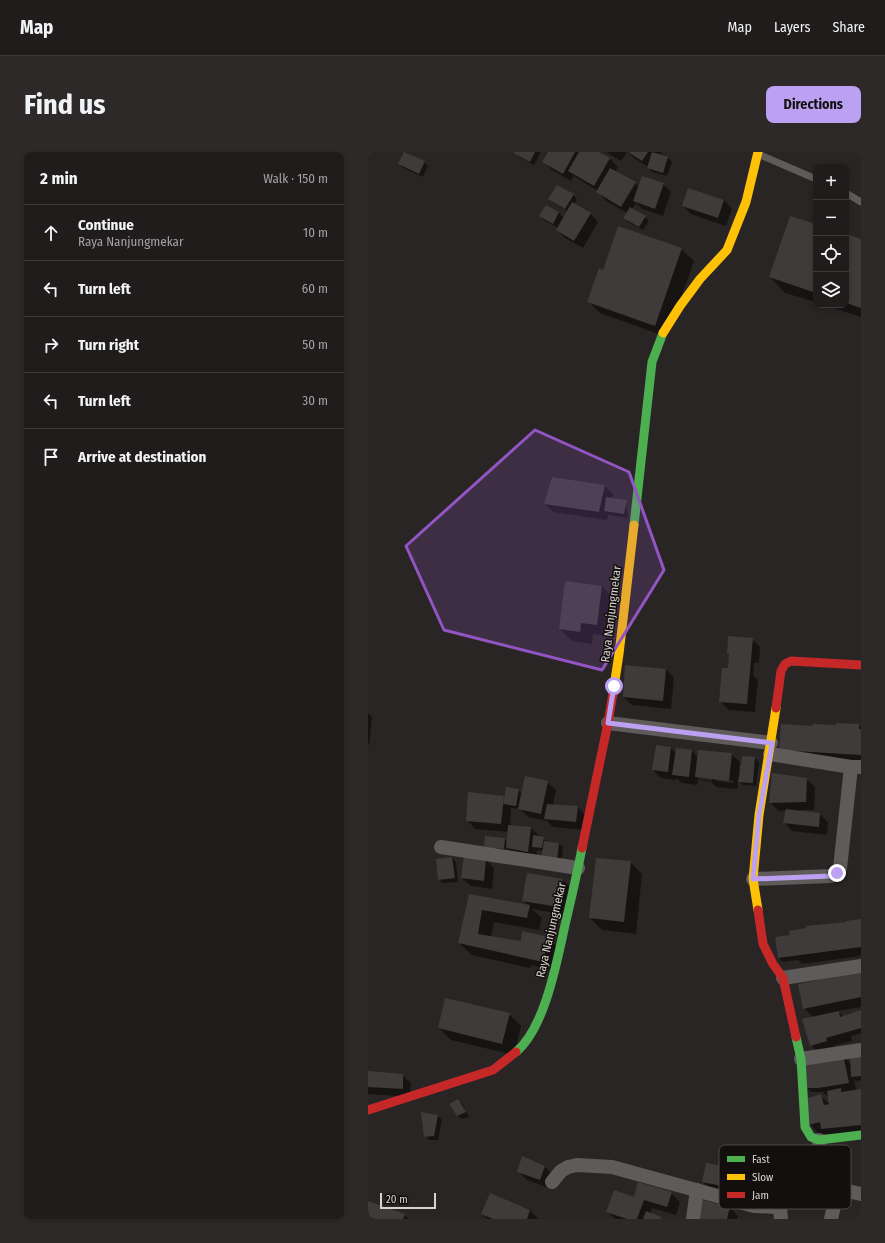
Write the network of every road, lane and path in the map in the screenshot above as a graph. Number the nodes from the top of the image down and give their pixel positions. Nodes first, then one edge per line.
1 (758, 153) edge
2 (813, 178) edge
3 (849, 195) edge
4 (861, 202) edge
5 (861, 665) edge
6 (608, 723) junction
7 (771, 748) junction
8 (856, 767) edge
9 (441, 847) dead end
10 (578, 868) junction
11 (753, 879) junction
12 (861, 966) edge
13 (783, 978) junction
14 (861, 1050) edge
15 (801, 1059) junction
16 (368, 1110) edge
17 (861, 1135) edge
18 (819, 1140) junction
19 (820, 1145) edge
20 (552, 1182) dead end
21 (697, 1190) junction
22 (851, 1191) edge
23 (861, 1194) edge
24 (719, 1196) edge
25 (780, 1209) edge
26 (833, 1209) edge
27 (693, 1219) edge
28 (781, 1219) edge
29 (831, 1219) edge

1 - 2 lane
1 - 6 street, Raya Nanjungmekar
3 - 4 lane
5 - 7 street
6 - 7 street
6 - 10 street, Raya Nanjungmekar
7 - 8 street
7 - 11 street
8 - 11 street
9 - 10 street
10 - 16 street, Raya Nanjungmekar
11 - 13 street
12 - 13 street
13 - 15 street
14 - 15 street
15 - 18 street
17 - 18 street
18 - 19 street
20 - 21 street
21 - 24 street
21 - 27 street
22 - 23 street
25 - 28 street
26 - 29 street

